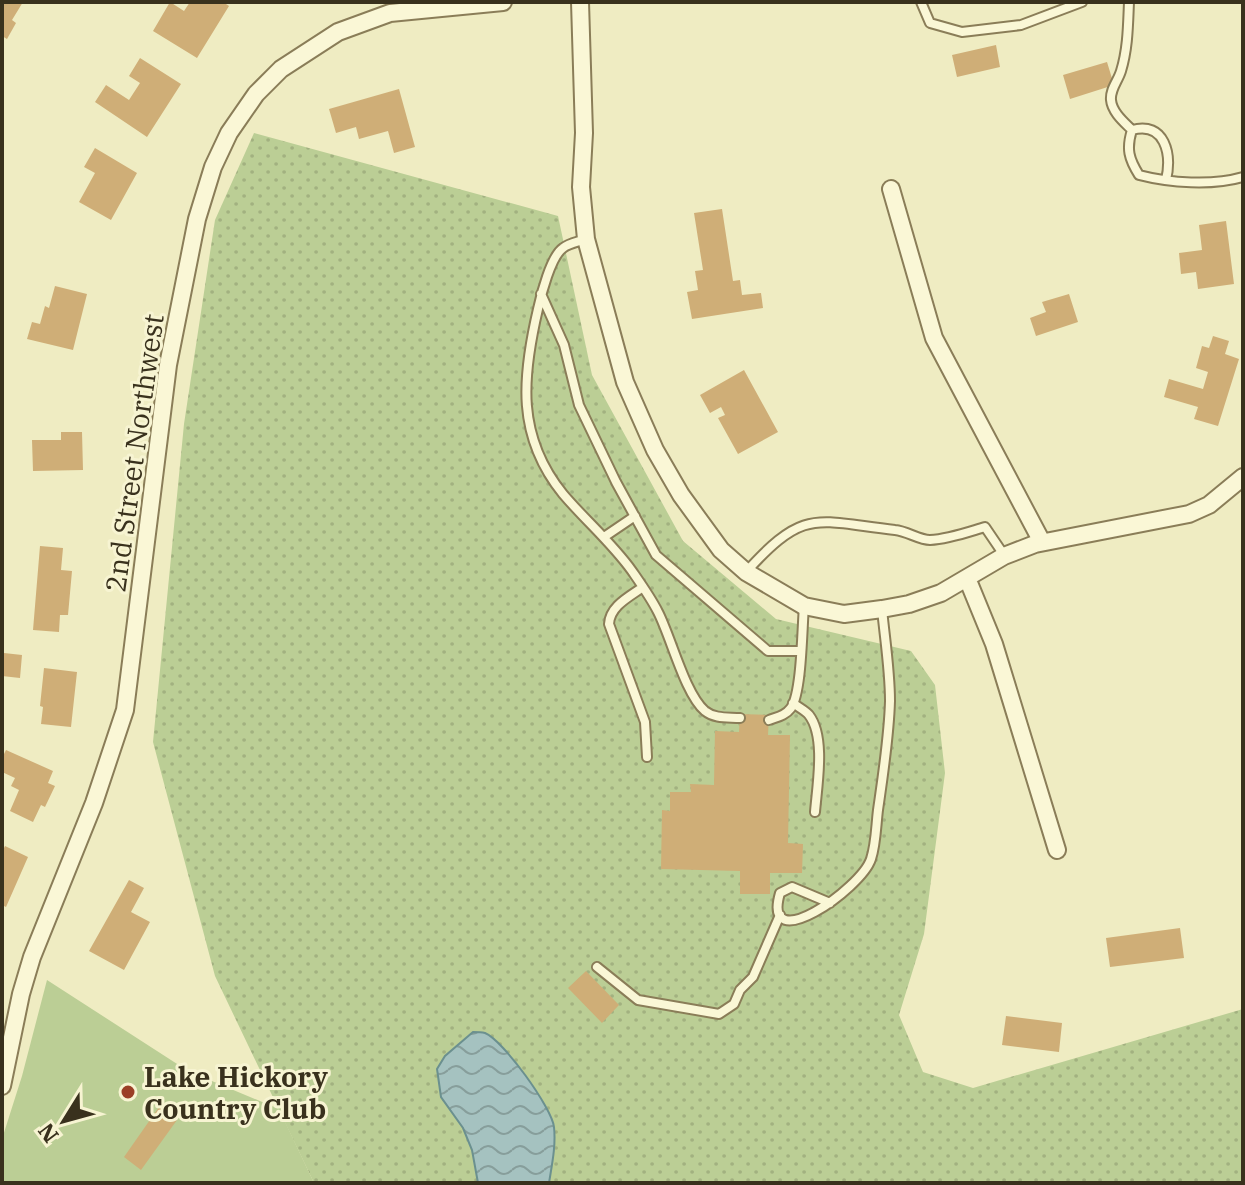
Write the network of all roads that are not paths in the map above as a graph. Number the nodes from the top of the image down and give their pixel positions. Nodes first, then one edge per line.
1 (503, 2) edge
2 (580, 2) edge
3 (921, 2) edge
4 (1082, 2) edge
5 (1129, 2) edge
6 (382, 9) edge
7 (1132, 130) junction
8 (1243, 177) edge
9 (1166, 180) junction
10 (891, 189) dead end
11 (586, 239) junction
12 (541, 294) junction
13 (1243, 477) edge
14 (635, 516) junction
15 (604, 537) junction
16 (1042, 542) junction
17 (1004, 556) junction
18 (746, 572) junction
19 (967, 578) junction
20 (643, 587) junction
21 (804, 606) junction
22 (882, 609) junction
23 (800, 651) junction
24 (793, 703) junction
25 (740, 718) dead end
26 (769, 720) dead end
27 (647, 757) dead end
28 (815, 812) dead end
29 (1057, 850) dead end
30 (830, 903) junction
31 (780, 915) junction
32 (597, 967) dead end
33 (10, 1018) edge
34 (2, 1086) edge

1 - 6 street, 2nd Street Northwest
2 - 11 street
3 - 4 lane
5 - 7 lane
6 - 33 street, 2nd Street Northwest
7 - 9 lane
7 - 9 lane
8 - 9 lane
10 - 16 street
11 - 12 lane
11 - 18 street
12 - 14 lane
12 - 15 lane
13 - 16 street
14 - 15 lane
14 - 23 lane
15 - 20 lane
16 - 17 street
17 - 18 lane
17 - 19 street
18 - 21 street
19 - 22 street
19 - 29 street
20 - 25 lane
20 - 27 lane
21 - 22 street
21 - 23 lane
22 - 30 lane
23 - 24 lane
24 - 26 lane
24 - 28 lane
30 - 31 lane
30 - 31 lane
31 - 32 lane
33 - 34 street, 2nd Street Northwest

